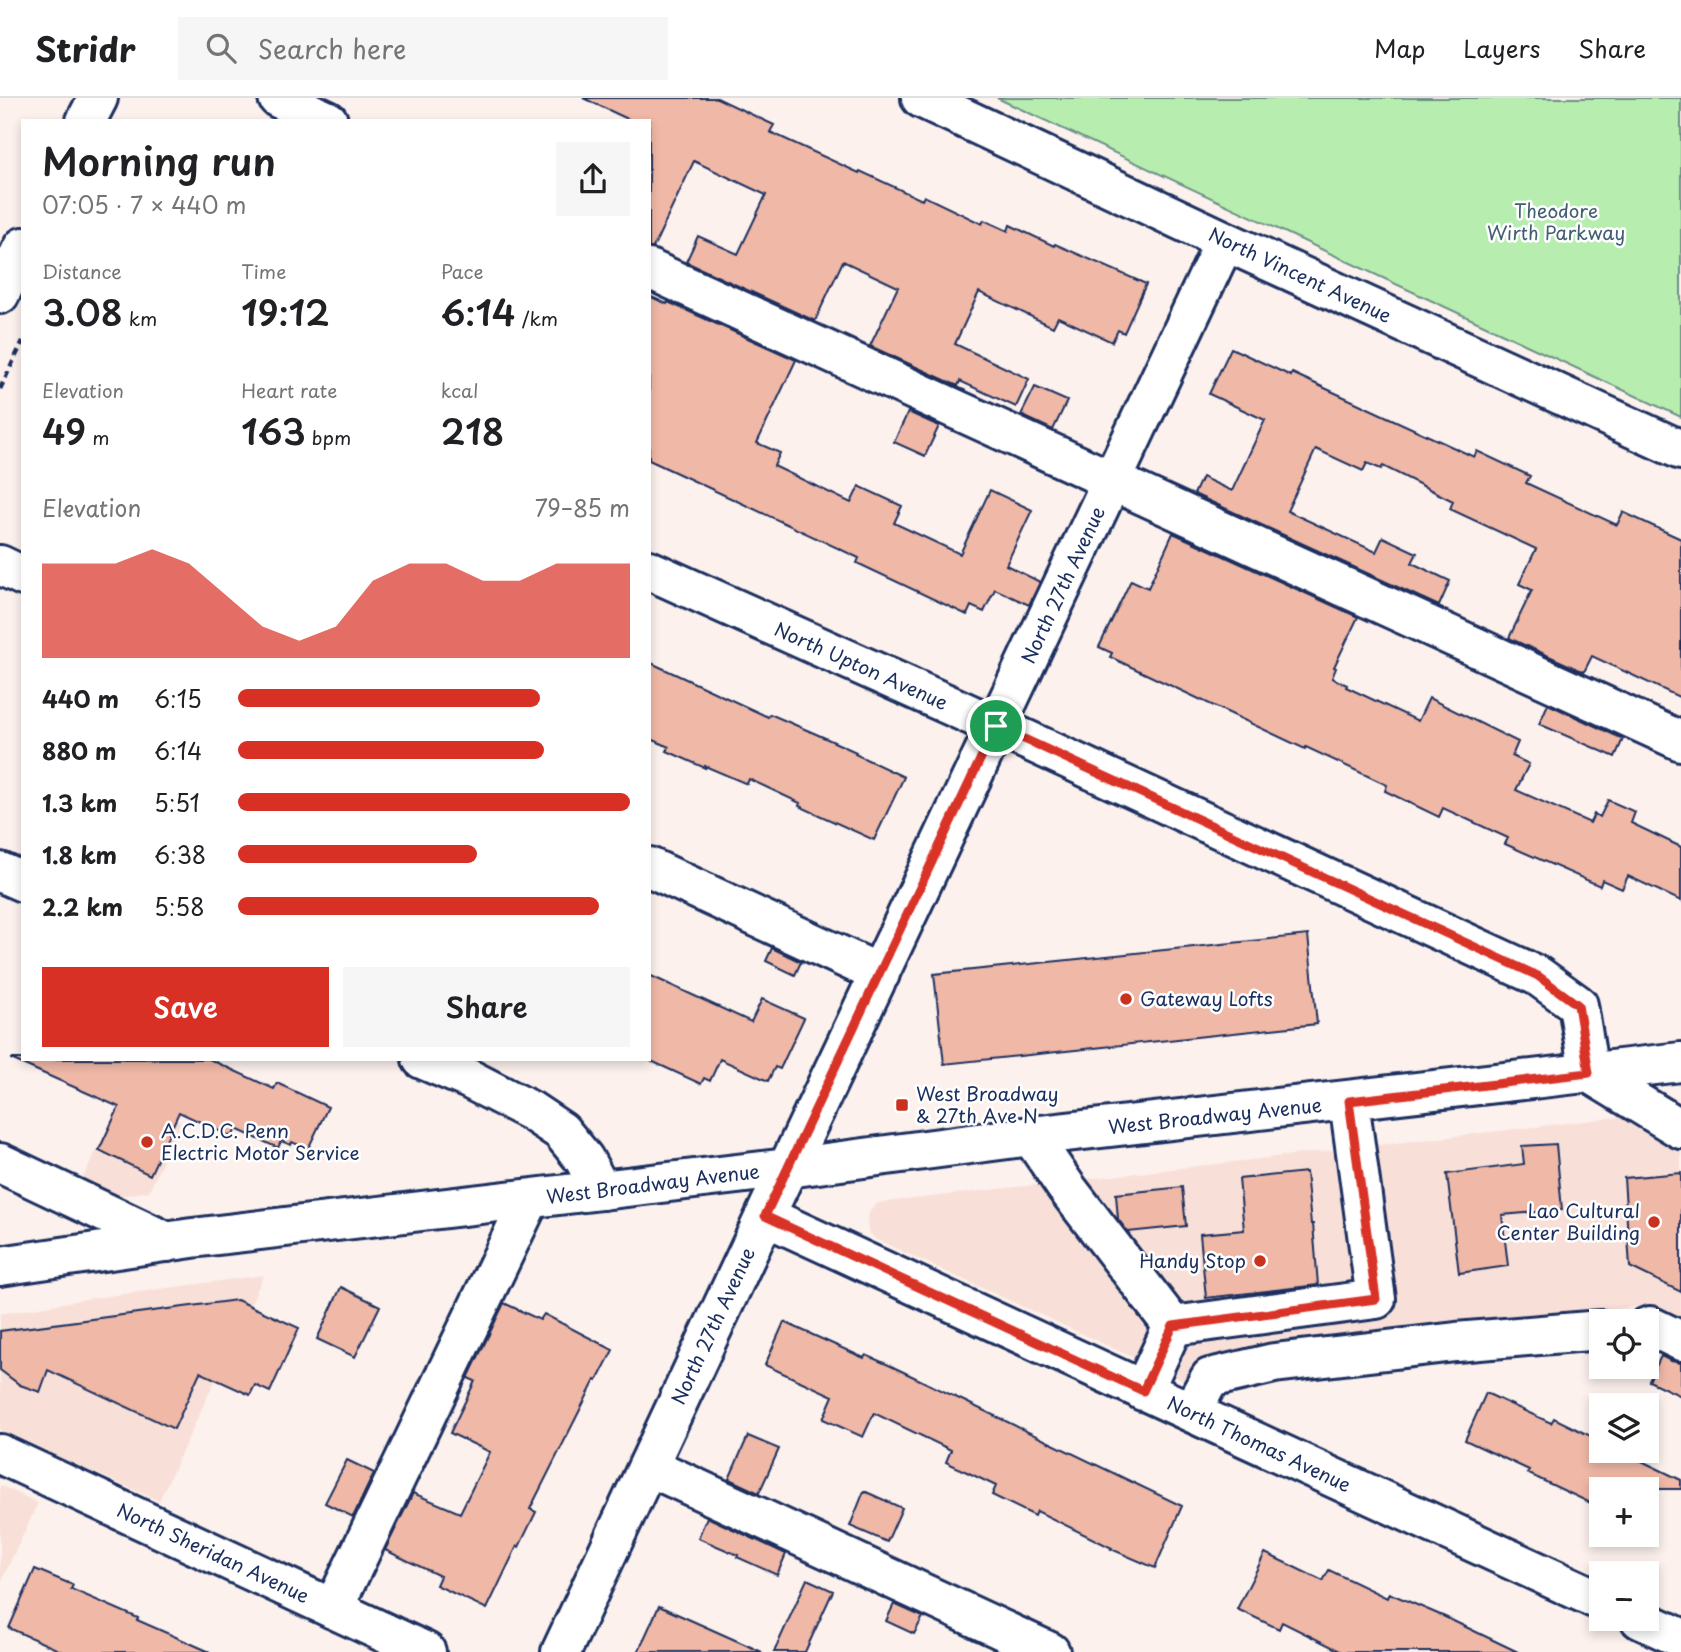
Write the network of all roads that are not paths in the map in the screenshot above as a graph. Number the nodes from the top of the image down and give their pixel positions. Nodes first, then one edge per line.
1 (97, 98) edge
2 (278, 98) edge
3 (921, 98) edge
4 (87, 119) edge
5 (324, 119) edge
6 (1225, 241) junction
7 (651, 270) edge
8 (1681, 450) edge
9 (1112, 481) junction
10 (0, 565) edge
11 (651, 571) edge
12 (21, 575) edge
13 (996, 726) junction
14 (1681, 741) edge
15 (651, 868) edge
16 (0, 872) edge
17 (21, 881) edge
18 (880, 974) junction
19 (427, 1061) edge
20 (1681, 1062) edge
21 (1589, 1073) junction
22 (1349, 1101) junction
23 (1681, 1129) edge
24 (1031, 1136) junction
25 (0, 1163) edge
26 (788, 1168) junction
27 (601, 1190) junction
28 (530, 1199) junction
29 (765, 1216) junction
30 (167, 1242) junction
31 (0, 1266) edge
32 (1173, 1326) junction
33 (1659, 1330) edge
34 (1589, 1331) edge
35 (1681, 1341) edge
36 (1143, 1391) junction
37 (1191, 1412) junction
38 (1, 1456) edge
39 (648, 1466) junction
40 (1589, 1595) edge
41 (333, 1609) junction
42 (1659, 1628) edge
43 (1681, 1638) edge
44 (426, 1652) edge
45 (561, 1652) edge
46 (1050, 1652) edge

1 - 4 street
2 - 5 street
3 - 6 street, North Vincent Avenue
6 - 8 street, North Vincent Avenue
6 - 9 street, North 27th Avenue
7 - 9 street
9 - 13 street, North 27th Avenue
9 - 14 street
10 - 12 street
11 - 13 street, North Upton Avenue
13 - 18 street, North 27th Avenue
13 - 21 street, North Upton Avenue
15 - 18 street
16 - 17 street
18 - 26 street, North 27th Avenue
19 - 27 street
20 - 21 street, West Broadway Avenue
21 - 22 street, West Broadway Avenue
21 - 23 street
22 - 24 street, West Broadway Avenue
22 - 32 street
24 - 26 street, West Broadway Avenue
24 - 32 street
25 - 30 street
26 - 27 street, West Broadway Avenue
26 - 29 street, North 27th Avenue
27 - 28 street, West Broadway Avenue
28 - 30 street, West Broadway Avenue
28 - 41 street
29 - 36 street, North Thomas Avenue
29 - 39 street, North 27th Avenue
30 - 31 street, West Broadway Avenue
32 - 36 street
33 - 35 street
34 - 37 street
36 - 37 street, North Thomas Avenue
37 - 40 street, North Thomas Avenue
38 - 41 street, North Sheridan Avenue
39 - 45 street, North 27th Avenue
39 - 46 street
41 - 44 street, North Sheridan Avenue
42 - 43 street

